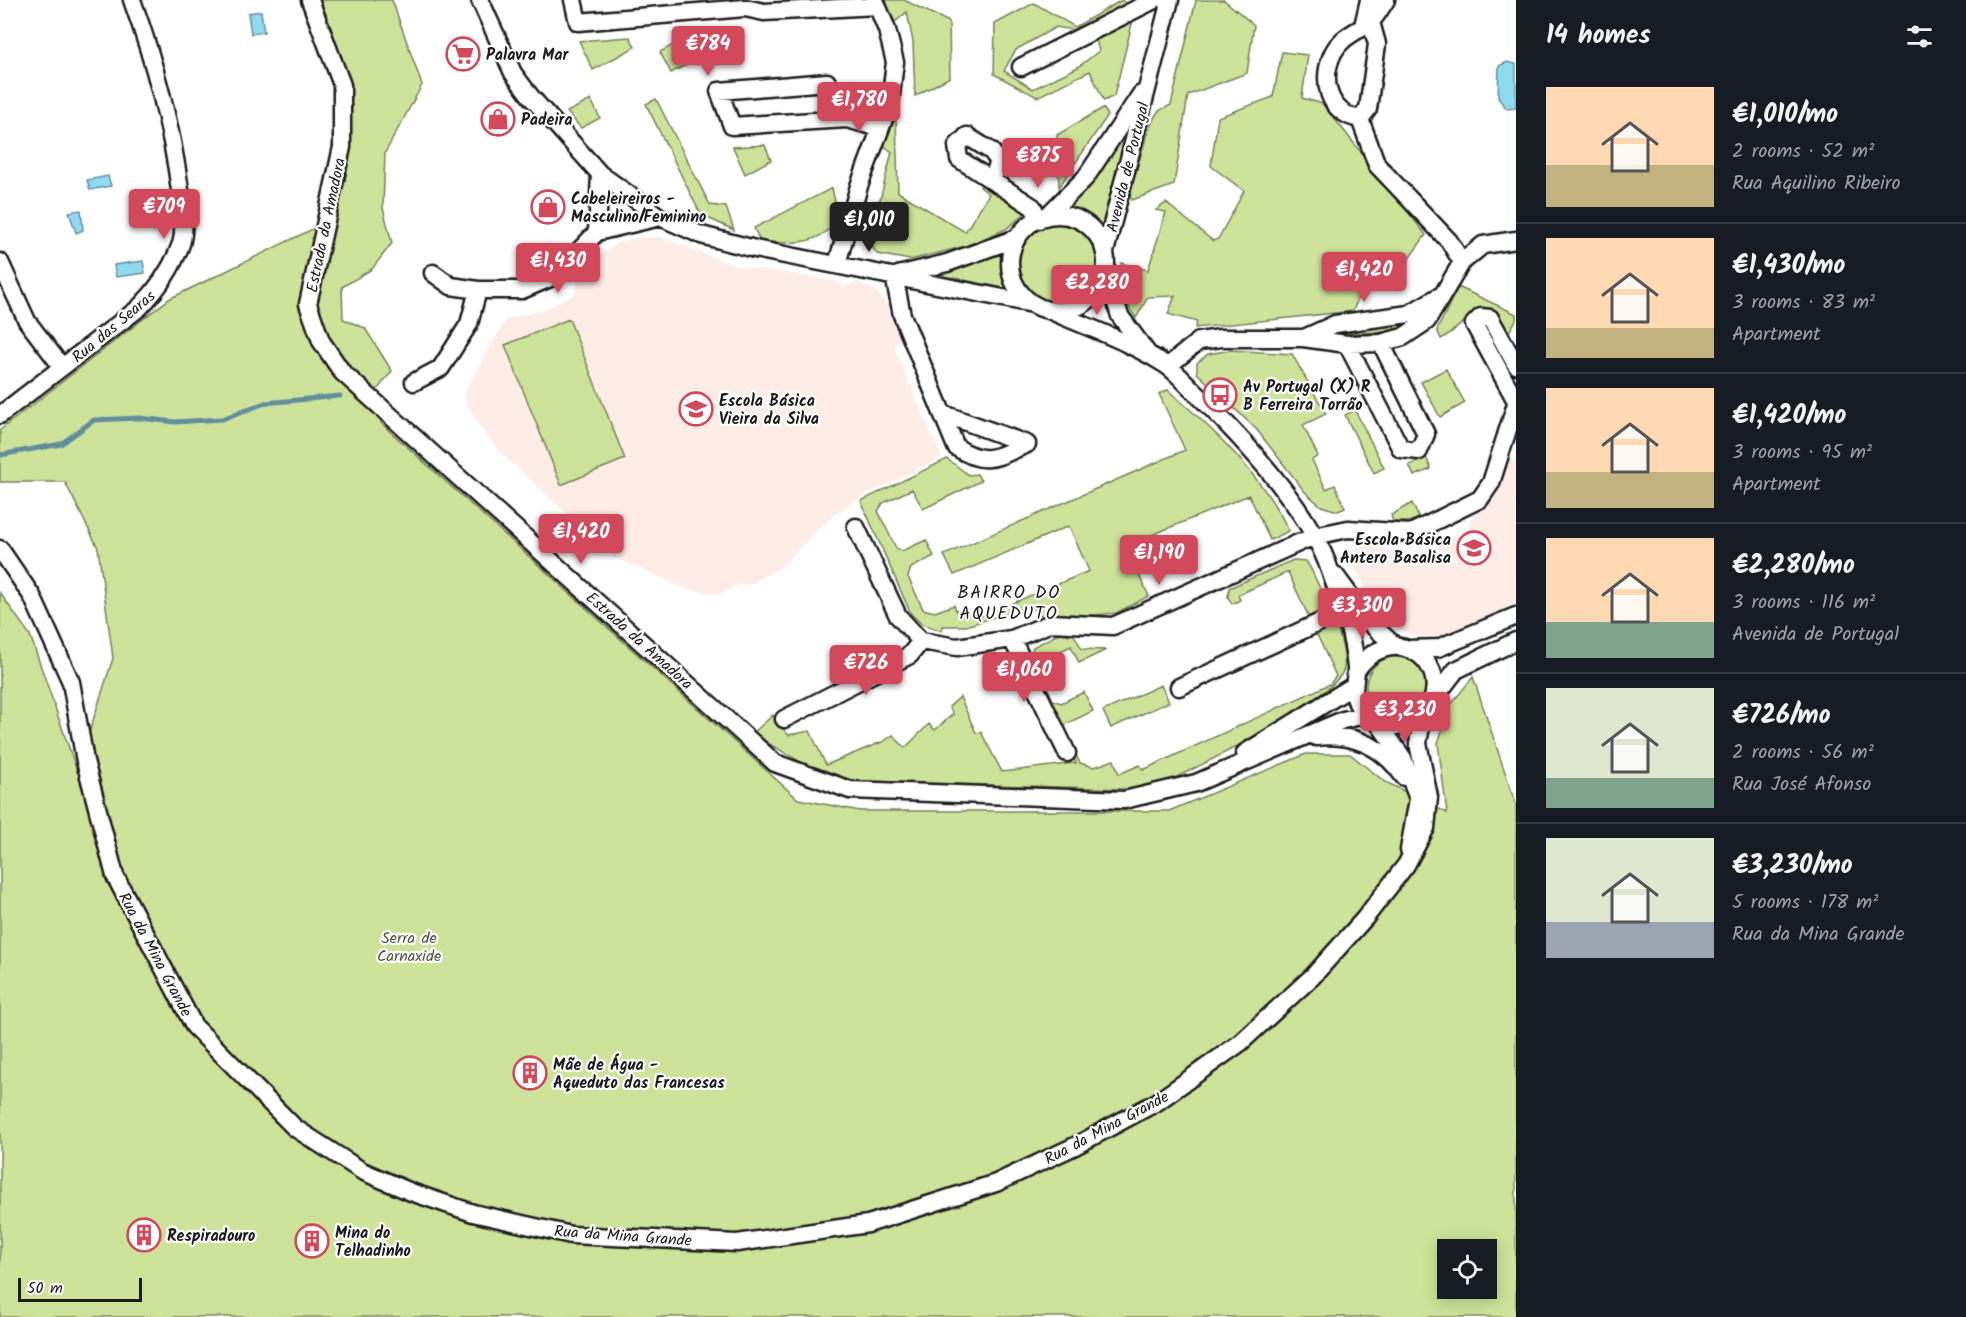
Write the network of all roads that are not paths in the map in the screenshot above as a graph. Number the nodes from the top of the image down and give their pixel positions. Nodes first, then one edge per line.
1 (132, 0) edge
2 (310, 0) edge
3 (480, 0) edge
4 (573, 0) edge
5 (1154, 0) edge
6 (1170, 0) edge
7 (1369, 0) edge
8 (1386, 0) edge
9 (876, 3) edge
10 (760, 6) edge
11 (1367, 24) junction
12 (1022, 67) dead end
13 (1148, 83) junction
14 (847, 119) junction
15 (1360, 119) junction
16 (879, 128) junction
17 (600, 174) junction
18 (992, 181) dead end
19 (660, 217) junction
20 (1043, 218) junction
21 (597, 232) junction
22 (1017, 238) junction
23 (1516, 240) edge
24 (1106, 252) junction
25 (0, 262) edge
26 (1461, 262) junction
27 (837, 264) junction
28 (1106, 271) junction
29 (433, 273) dead end
30 (894, 276) junction
31 (478, 290) junction
32 (1439, 297) junction
33 (1033, 304) junction
34 (1051, 311) junction
35 (1303, 338) junction
36 (1381, 343) junction
37 (1347, 344) junction
38 (1148, 355) junction
39 (1516, 365) edge
40 (1168, 366) junction
41 (62, 367) junction
42 (414, 382) dead end
43 (1516, 402) edge
44 (944, 414) dead end
45 (0, 415) edge
46 (856, 527) dead end
47 (1314, 536) junction
48 (0, 549) edge
49 (1329, 566) junction
50 (1342, 612) junction
51 (1516, 616) edge
52 (1012, 639) junction
53 (921, 641) junction
54 (1516, 641) edge
55 (1401, 647) junction
56 (1354, 679) junction
57 (1179, 687) dead end
58 (1427, 708) junction
59 (784, 718) dead end
60 (1372, 720) junction
61 (1298, 740) junction
62 (1067, 753) dead end
63 (1196, 783) junction
64 (1418, 799) junction
65 (1406, 865) junction

1 - 41 street, Rua das Searas
2 - 63 street, Estrada da Amadora
3 - 17 street
4 - 10 street
5 - 12 street
6 - 13 street, Avenida de Portugal
7 - 11 street
8 - 11 street
9 - 10 street
9 - 16 street
11 - 15 street
11 - 15 street
13 - 20 street, Avenida de Portugal
13 - 24 street, Avenida de Portugal
14 - 14 street
14 - 16 street
15 - 26 street
16 - 27 street
17 - 19 street
17 - 21 street
18 - 20 street
19 - 21 street
19 - 27 street
20 - 22 street
20 - 24 street
21 - 31 street
22 - 30 street
22 - 33 street
23 - 26 street
24 - 28 street
25 - 41 street
26 - 32 street
27 - 30 street
28 - 34 street
28 - 38 street
29 - 31 street
30 - 33 street
30 - 44 street
31 - 42 street
32 - 35 street
32 - 36 street
33 - 34 street
34 - 38 street
35 - 37 street
35 - 40 street
36 - 37 street
36 - 37 street
38 - 40 street
39 - 43 street
40 - 47 street
41 - 45 street, Rua das Searas
43 - 47 street
46 - 53 street
47 - 49 street
47 - 52 street
48 - 65 street, Rua da Mina Grande
49 - 50 street
49 - 55 street
50 - 56 street
50 - 57 street
51 - 55 street
52 - 53 street
52 - 62 street
53 - 59 street
54 - 58 street
55 - 56 street
55 - 58 street
56 - 60 street
56 - 63 street, Estrada da Amadora
58 - 60 street
58 - 65 street, Rua da Mina Grande
60 - 61 street, Estrada da Amadora
60 - 64 street
61 - 63 street, Estrada da Amadora
61 - 64 street
64 - 65 street, Rua da Mina Grande

